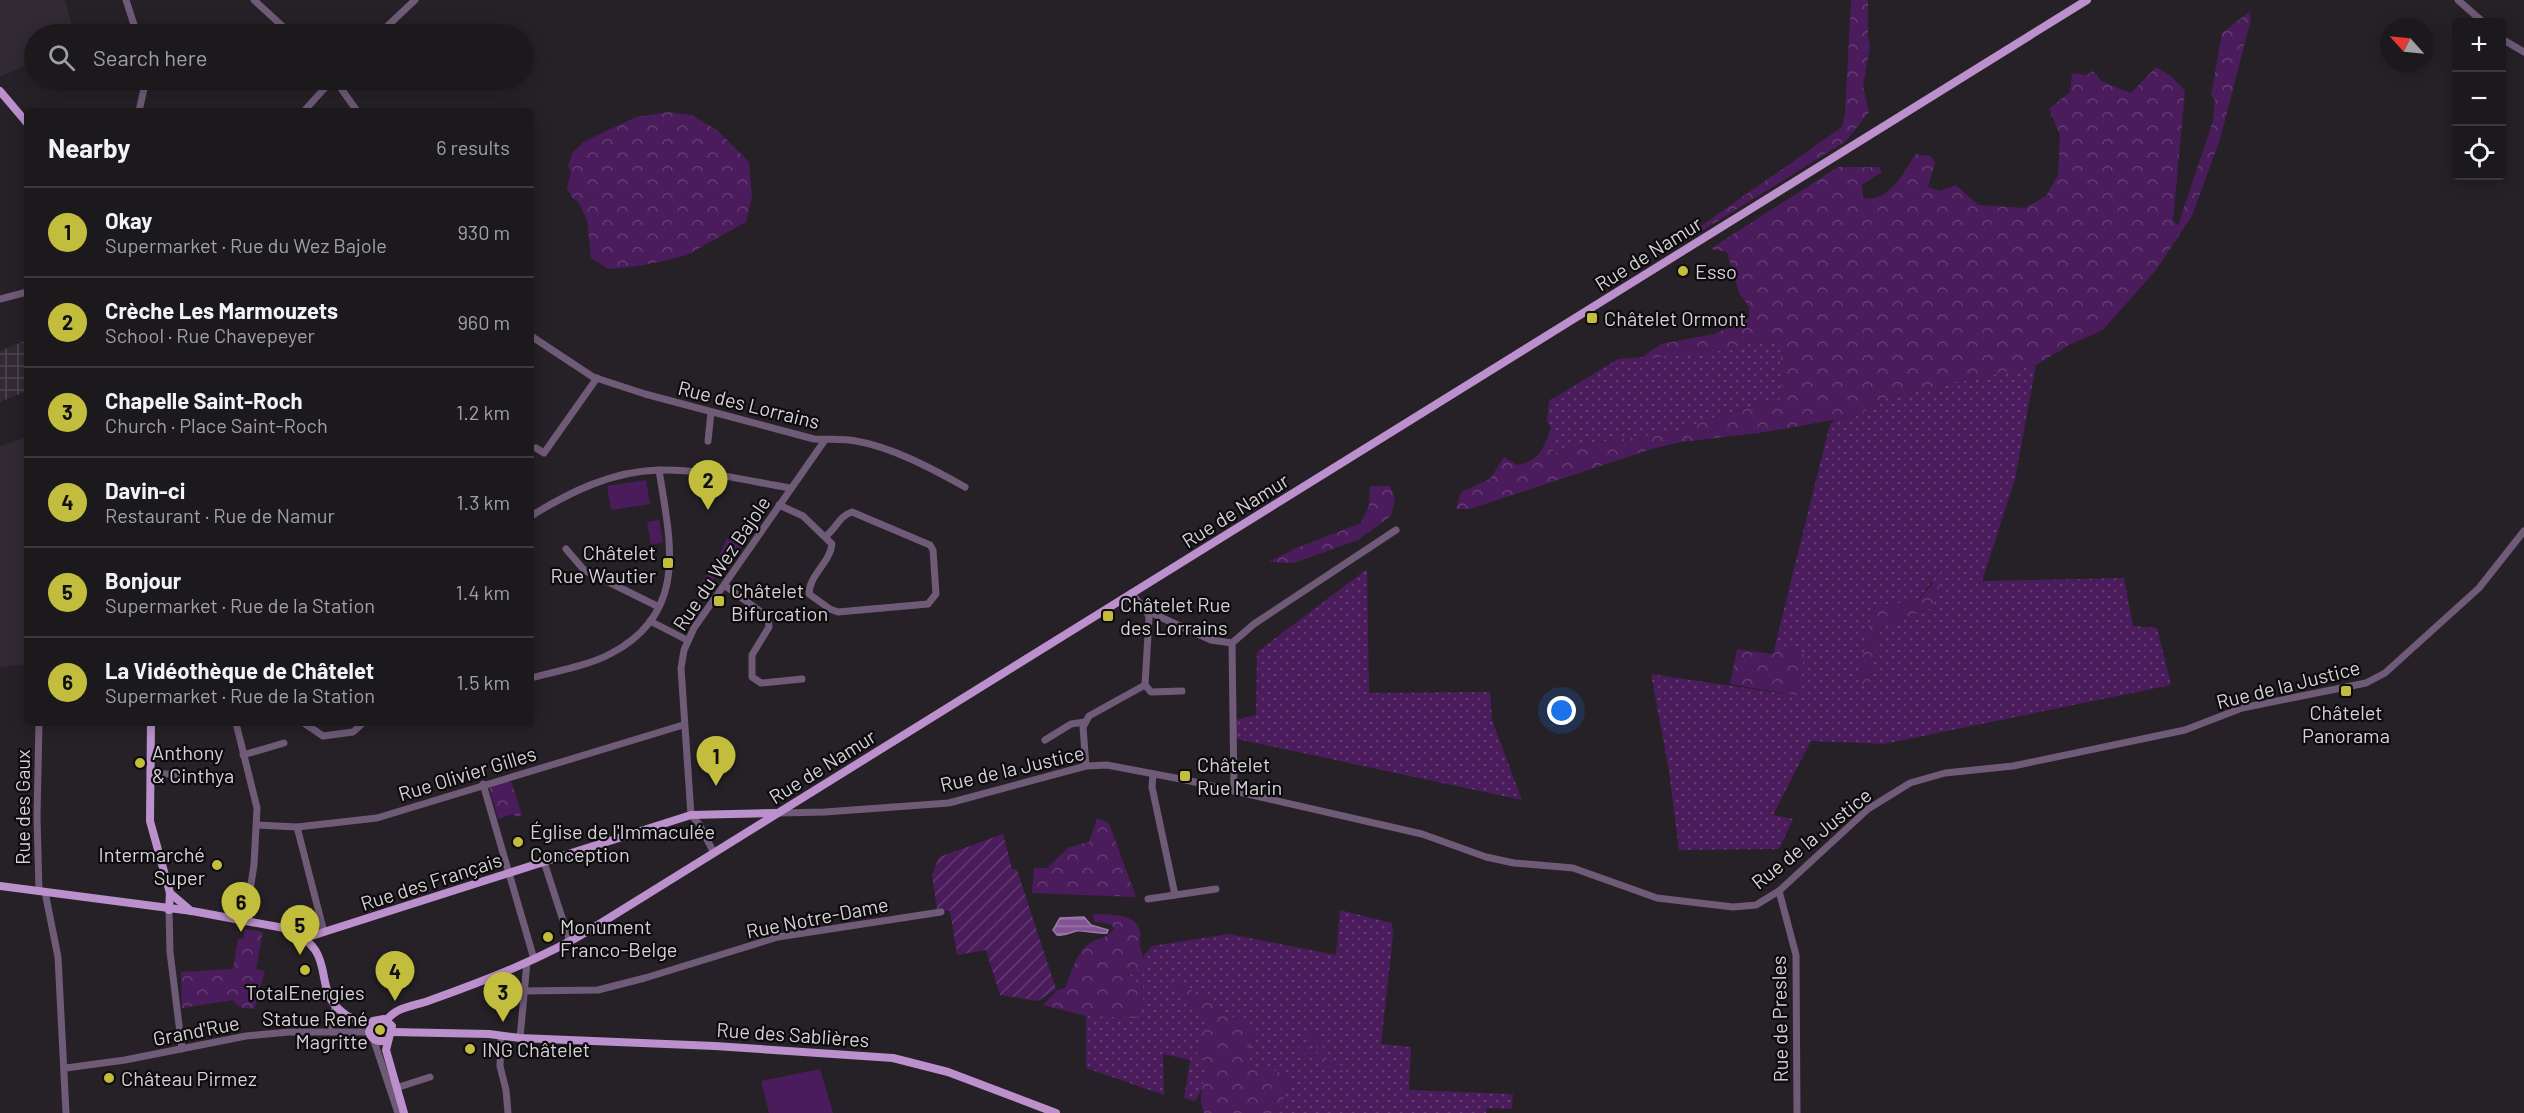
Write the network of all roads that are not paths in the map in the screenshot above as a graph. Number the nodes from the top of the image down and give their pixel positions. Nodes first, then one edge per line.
1 (126, 0) edge
2 (254, 0) edge
3 (415, 0) edge
4 (2087, 0) edge
5 (2458, 0) edge
6 (2478, 18) edge
7 (134, 24) edge
8 (278, 24) edge
9 (390, 24) edge
10 (2506, 41) edge
11 (2524, 52) edge
12 (144, 90) edge
13 (324, 90) edge
14 (341, 90) edge
15 (0, 91) edge
16 (140, 108) edge
17 (307, 108) edge
18 (355, 108) edge
19 (24, 119) edge
20 (24, 293) edge
21 (0, 299) edge
22 (534, 338) edge
23 (597, 378) junction
24 (711, 412) junction
25 (825, 440) junction
26 (708, 441) dead end
27 (536, 448) dead end
28 (659, 470) junction
29 (965, 487) dead end
30 (790, 488) junction
31 (779, 505) junction
32 (534, 514) edge
33 (1396, 530) dead end
34 (2524, 531) edge
35 (826, 536) junction
36 (566, 549) dead end
37 (724, 585) junction
38 (1131, 593) junction
39 (659, 607) junction
40 (1147, 611) junction
41 (650, 621) junction
42 (687, 640) junction
43 (1232, 643) junction
44 (534, 677) edge
45 (802, 679) dead end
46 (1145, 685) junction
47 (1182, 691) dead end
48 (1085, 722) junction
49 (683, 725) junction
50 (39, 726) edge
51 (151, 726) edge
52 (237, 726) edge
53 (308, 726) edge
54 (360, 726) edge
55 (1045, 740) dead end
56 (284, 743) dead end
57 (243, 755) junction
58 (1086, 766) junction
59 (150, 773) junction
60 (1153, 774) junction
61 (221, 777) dead end
62 (483, 784) junction
63 (1234, 791) junction
64 (776, 813) junction
65 (691, 814) junction
66 (257, 825) junction
67 (297, 827) junction
68 (714, 853) junction
69 (544, 862) junction
70 (510, 872) junction
71 (0, 886) edge
72 (1216, 889) dead end
73 (42, 891) junction
74 (1779, 891) junction
75 (170, 893) junction
76 (1175, 895) junction
77 (1148, 899) dead end
78 (169, 912) junction
79 (192, 912) junction
80 (941, 912) dead end
81 (245, 922) junction
82 (324, 932) junction
83 (305, 938) junction
84 (570, 942) junction
85 (531, 960) junction
86 (524, 991) junction
87 (335, 1005) junction
88 (387, 1020) junction
89 (371, 1031) junction
90 (331, 1032) junction
91 (389, 1036) junction
92 (501, 1036) junction
93 (520, 1038) junction
94 (182, 1048) junction
95 (66, 1068) junction
96 (430, 1077) dead end
97 (396, 1088) junction
98 (66, 1113) edge
99 (398, 1113) edge
100 (404, 1113) edge
101 (508, 1113) edge
102 (1056, 1113) edge
103 (1797, 1113) edge

1 - 7 street
2 - 8 street
3 - 9 street
4 - 38 main road, Rue de Namur
5 - 6 street
10 - 11 street
12 - 16 street
13 - 17 street
14 - 18 street
15 - 19 main road
20 - 21 street
22 - 23 street, Rue des Lorrains
23 - 24 street, Rue des Lorrains
23 - 27 street
24 - 25 street, Rue des Lorrains
24 - 26 street
25 - 29 street, Rue des Lorrains
25 - 30 street, Rue du Wez Bajole
28 - 30 street
28 - 32 street
28 - 39 street
30 - 31 street, Rue du Wez Bajole
31 - 35 street
31 - 37 street, Rue du Wez Bajole
33 - 43 street
34 - 74 street, Rue de la Justice
35 - 35 street
36 - 39 street
37 - 42 street, Rue du Wez Bajole
37 - 45 street
38 - 40 street
38 - 64 main road, Rue de Namur
39 - 41 street
40 - 43 street
40 - 46 street
41 - 42 street
41 - 44 street
42 - 49 street, Rue du Wez Bajole
43 - 63 street
46 - 47 street
46 - 48 street
48 - 55 street
48 - 58 street
49 - 62 street, Rue Olivier Gilles
49 - 65 street, Rue du Wez Bajole
50 - 73 street, Rue des Gaux
51 - 59 main road
52 - 57 street
53 - 54 street
56 - 57 street
57 - 66 street
58 - 60 street, Rue de la Justice
58 - 64 street, Rue de la Justice
59 - 61 street
59 - 75 main road
60 - 63 street, Rue de la Justice
60 - 76 street
62 - 67 street, Rue Olivier Gilles
62 - 70 street
63 - 74 street, Rue de la Justice
64 - 65 main road, Rue des Français
64 - 68 main road, Rue de Namur
65 - 68 street, Rue du Wez Bajole
65 - 69 main road, Rue des Français
66 - 67 street, Rue Olivier Gilles
66 - 81 street
67 - 82 street
68 - 84 main road, Rue de Namur
69 - 70 main road, Rue des Français
69 - 84 street
70 - 82 main road, Rue des Français
70 - 85 street
71 - 73 main road
72 - 76 street
73 - 78 main road
73 - 95 street, Rue des Gaux
74 - 103 street, Rue de Presles
75 - 78 main road
75 - 79 main road
76 - 77 street
78 - 79 main road
78 - 94 street
79 - 81 main road
80 - 86 street, Rue Notre-Dame
81 - 83 main road
82 - 83 main road, Rue des Français
83 - 87 main road
84 - 85 main road, Rue de Namur
85 - 86 street
85 - 88 main road, Rue de Namur
86 - 93 street
87 - 89 main road
87 - 90 street
88 - 89 main road
88 - 91 main road
89 - 90 street, Grand'Rue
89 - 91 main road
89 - 99 street
90 - 94 street, Grand'Rue
91 - 92 main road, Rue des Sablières
91 - 97 main road
92 - 93 main road, Rue des Sablières
92 - 101 street
93 - 102 main road, Rue des Sablières
94 - 95 street, Grand'Rue
95 - 98 street, Rue des Gaux
96 - 97 street
97 - 100 main road

